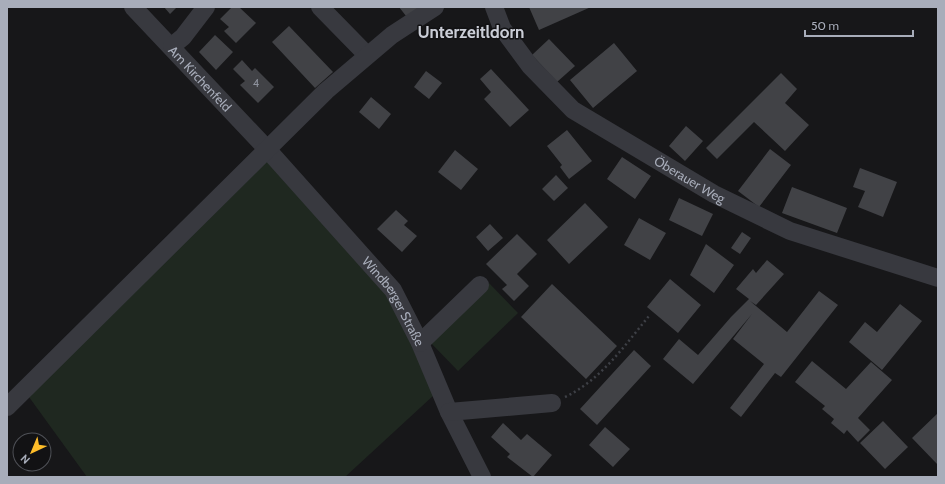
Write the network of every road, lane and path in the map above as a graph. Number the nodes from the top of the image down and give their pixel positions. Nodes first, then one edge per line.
1 (133, 7) edge
2 (206, 7) edge
3 (320, 7) edge
4 (435, 7) edge
5 (494, 7) edge
6 (172, 46) junction
7 (367, 55) junction
8 (267, 149) junction
9 (938, 278) edge
10 (480, 285) dead end
11 (649, 316) dead end
12 (420, 343) junction
13 (552, 403) joint
14 (7, 407) edge
15 (449, 412) junction
16 (482, 477) edge

1 - 6 street, Am Kirchenfeld
2 - 6 street
3 - 7 street
4 - 7 street
5 - 9 street, Öberauer Weg
6 - 8 street, Am Kirchenfeld
7 - 8 street
8 - 12 street, Windberger Straße
8 - 14 street
10 - 12 street
11 - 13 path
12 - 15 street, Windberger Straße
13 - 15 street
15 - 16 street, Windberger Straße

